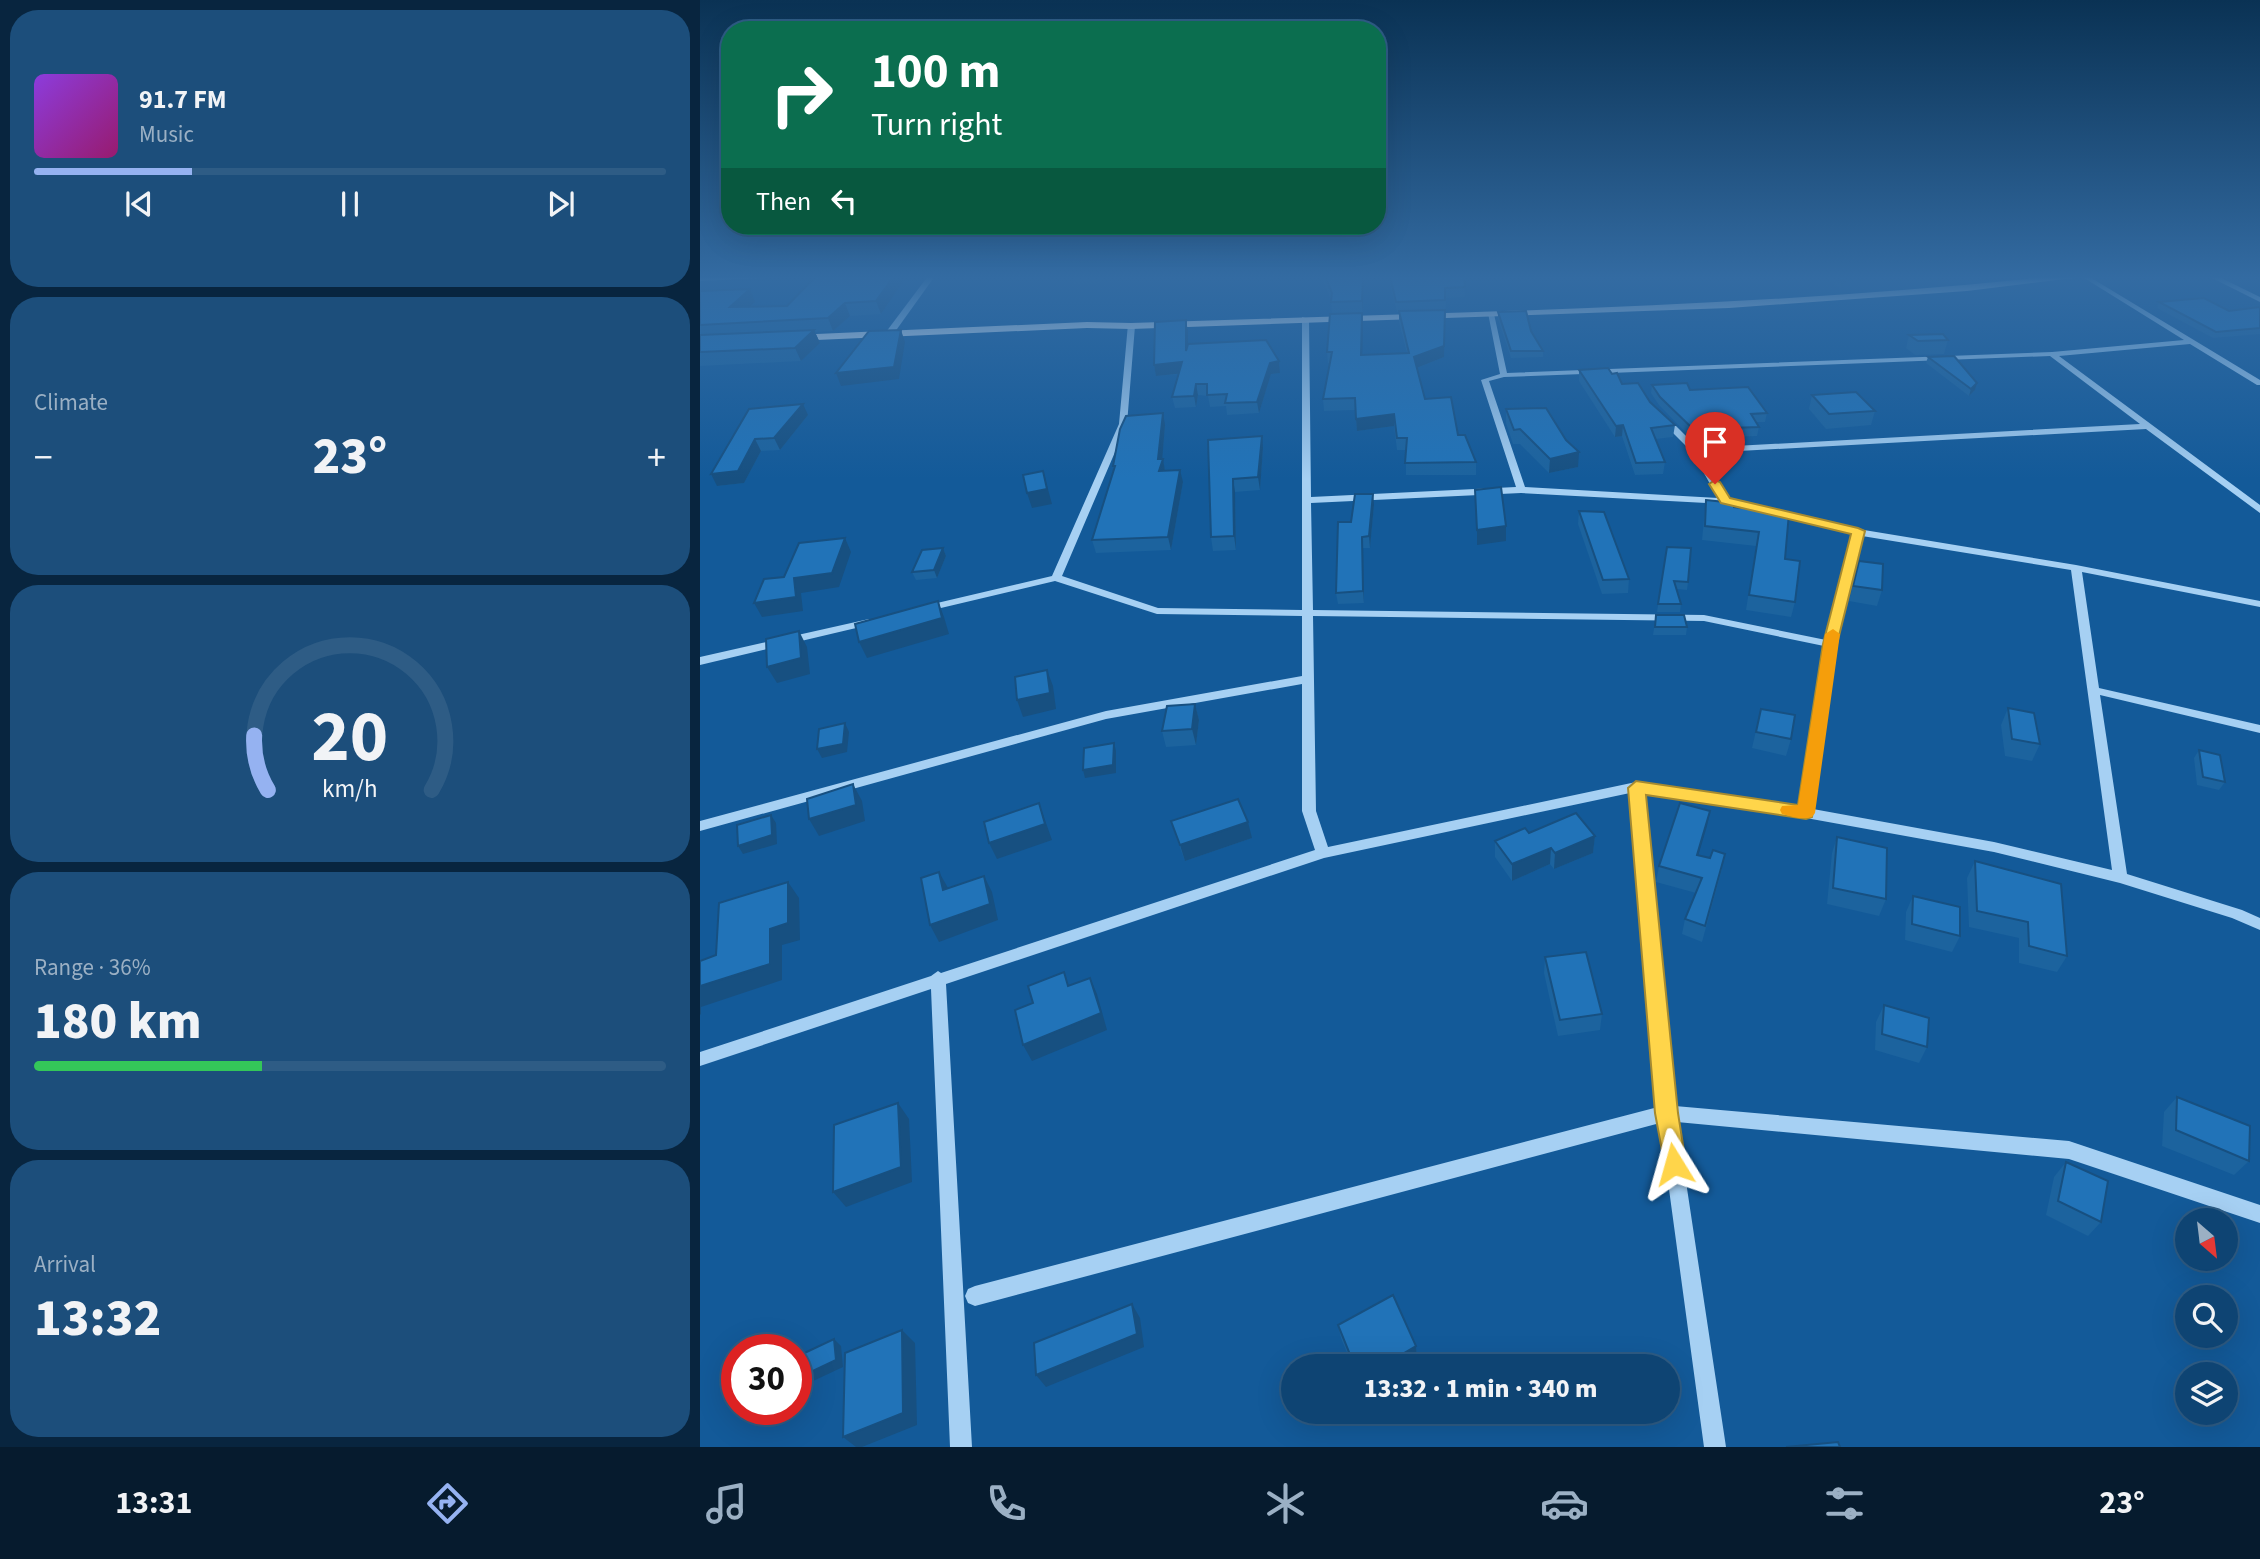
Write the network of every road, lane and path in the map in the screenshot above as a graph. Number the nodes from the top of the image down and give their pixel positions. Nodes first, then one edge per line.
1 (1130, 344) edge
2 (1305, 344) edge
3 (1497, 344) edge
4 (2173, 344) edge
5 (2194, 344) edge
6 (2052, 354) junction
7 (1630, 370) junction
8 (1504, 375) junction
9 (1636, 380) edge
10 (2260, 383) edge
11 (1654, 409) edge
12 (2148, 426) junction
13 (1696, 451) junction
14 (1521, 490) junction
15 (1306, 500) junction
16 (1725, 501) junction
17 (2260, 510) edge
18 (1858, 531) junction
19 (2076, 568) junction
20 (1056, 578) junction
21 (2260, 604) edge
22 (911, 612) edge
23 (1306, 612) junction
24 (885, 618) edge
25 (1830, 644) junction
26 (700, 661) edge
27 (1307, 679) junction
28 (2093, 690) junction
29 (2260, 729) edge
30 (1636, 788) junction
31 (1806, 813) junction
32 (700, 826) edge
33 (1323, 853) junction
34 (2120, 877) junction
35 (2260, 924) edge
36 (937, 978) junction
37 (700, 1059) edge
38 (1667, 1113) junction
39 (2260, 1214) edge
40 (975, 1296) dead end
41 (961, 1447) edge
42 (1715, 1447) edge

1 - 20 street
2 - 15 street
3 - 8 street
4 - 6 street
5 - 10 street
6 - 7 street
6 - 12 street
7 - 8 street
7 - 9 street
8 - 14 street
11 - 13 street
12 - 13 street
12 - 17 street
13 - 16 street
14 - 15 street
14 - 16 street
15 - 23 street
16 - 18 street
18 - 19 street
18 - 25 street
19 - 21 street
19 - 28 street
20 - 22 street
20 - 23 street
23 - 25 street
23 - 27 street
24 - 26 street
25 - 31 street
27 - 32 street
27 - 33 street
28 - 29 street
28 - 34 street
30 - 31 street
30 - 33 street
30 - 38 street
31 - 34 street
33 - 36 street
34 - 35 street
36 - 37 street
36 - 41 street
38 - 39 street
38 - 40 street
38 - 42 street

